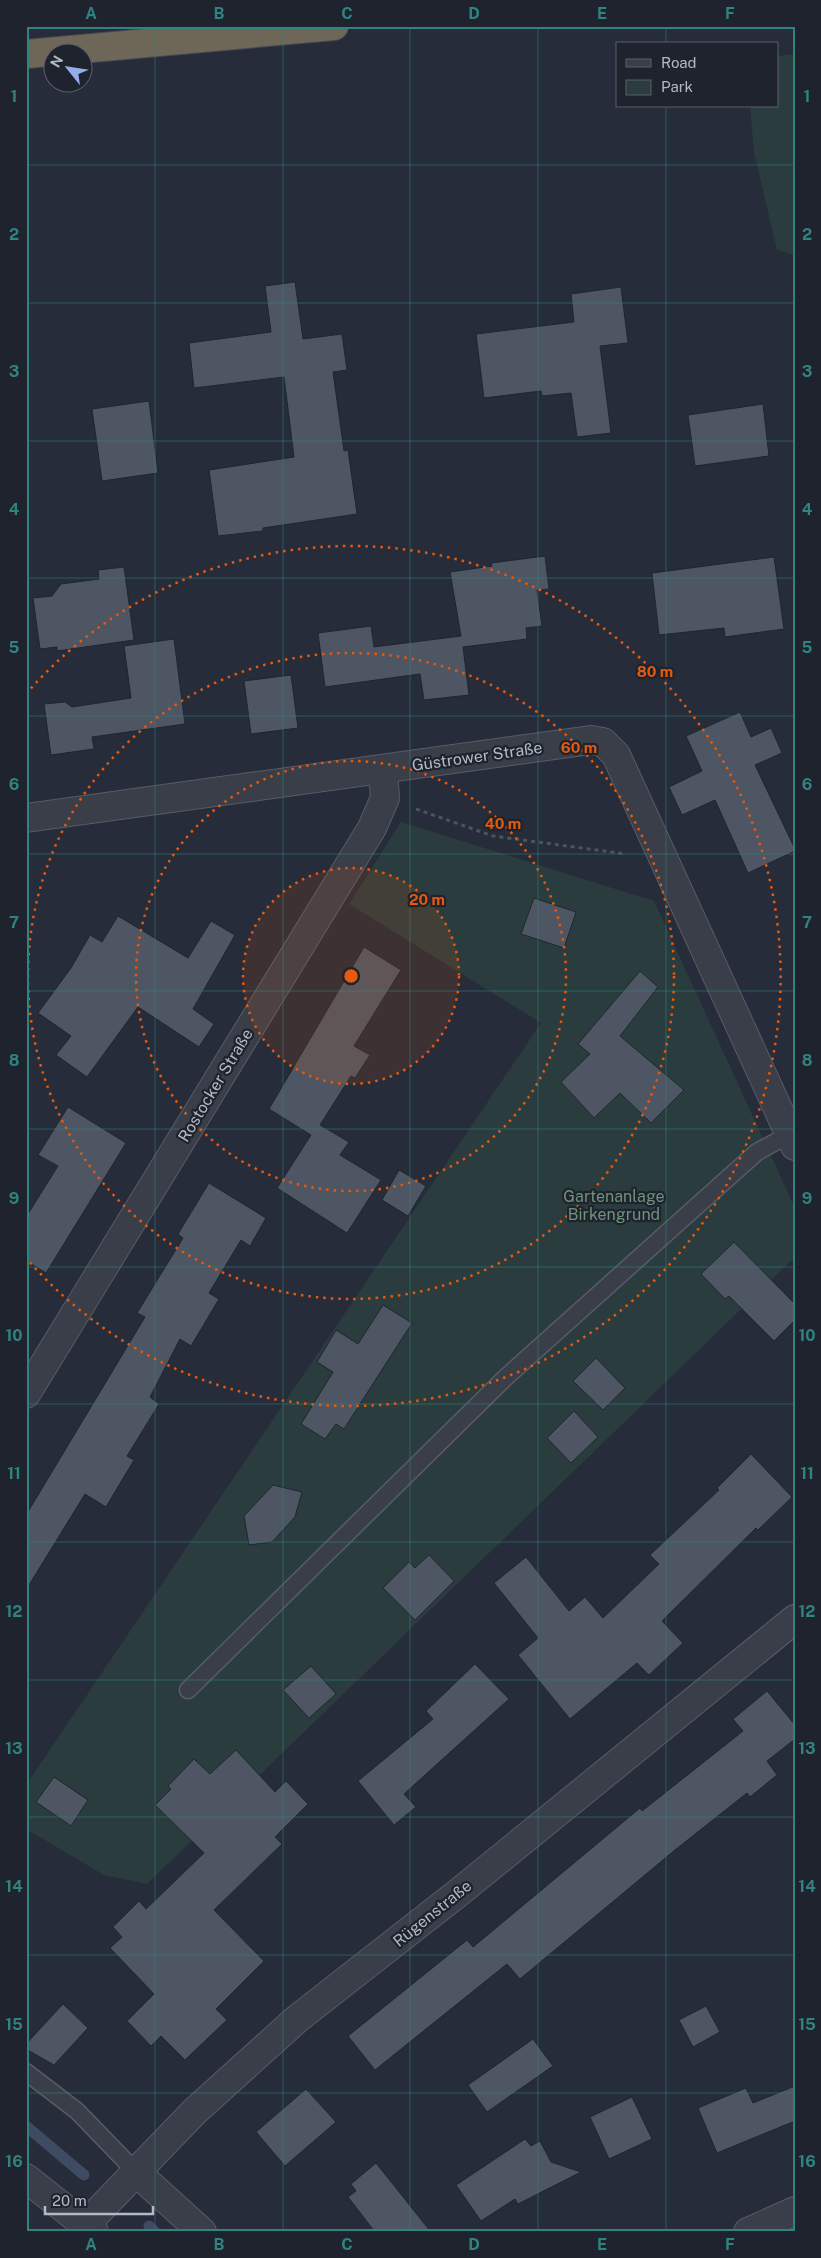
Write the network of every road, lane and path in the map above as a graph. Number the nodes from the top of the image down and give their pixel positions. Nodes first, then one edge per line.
1 (334, 26) edge
2 (26, 54) edge
3 (382, 770) junction
4 (385, 798) junction
5 (26, 818) edge
6 (658, 847) junction
7 (792, 1140) edge
8 (26, 1394) edge
9 (795, 1619) edge
10 (188, 1690) dead end
11 (26, 2072) edge
12 (136, 2172) junction
13 (26, 2178) edge
14 (795, 2211) edge
15 (90, 2228) edge
16 (202, 2232) edge
17 (748, 2232) edge

1 - 2 highway
3 - 4 street, Rostocker Straße
3 - 5 street, Güstrower Straße
3 - 6 street, Güstrower Straße
4 - 6 path
4 - 8 street, Rostocker Straße
6 - 7 street, Güstrower Straße
7 - 10 lane
9 - 12 street, Rügenstraße
11 - 12 lane
12 - 15 street, Rügenstraße
12 - 16 street
13 - 15 street
14 - 17 street

